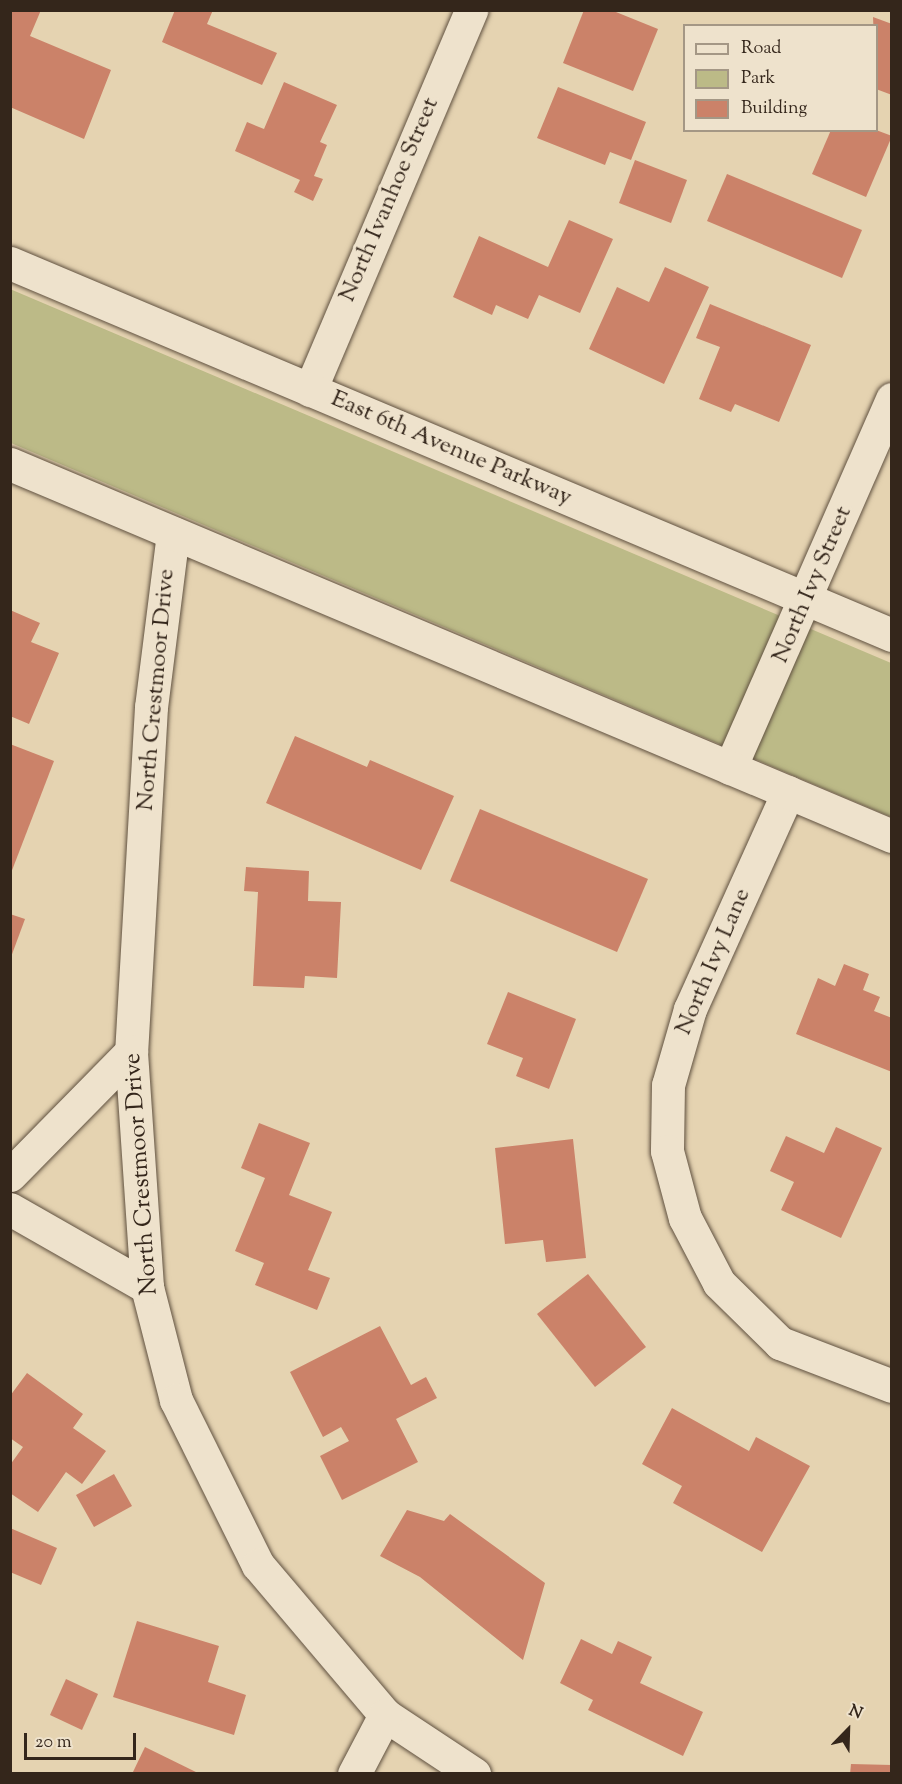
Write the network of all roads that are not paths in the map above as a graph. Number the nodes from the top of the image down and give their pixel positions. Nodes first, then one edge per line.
1 (471, 10) edge
2 (10, 263) edge
3 (310, 390) junction
4 (891, 399) edge
5 (10, 464) edge
6 (173, 533) junction
7 (808, 600) junction
8 (891, 635) edge
9 (730, 768) junction
10 (788, 792) junction
11 (891, 836) edge
12 (131, 1052) junction
13 (10, 1175) edge
14 (10, 1209) edge
15 (147, 1287) junction
16 (891, 1386) edge
17 (385, 1715) junction
18 (354, 1773) edge
19 (474, 1773) edge

1 - 3 street, North Ivanhoe Street
2 - 3 street, East 6th Avenue Parkway
3 - 7 street, East 6th Avenue Parkway
4 - 7 street, North Ivy Street
5 - 6 street
6 - 9 street
6 - 12 street, North Crestmoor Drive
7 - 8 street, East 6th Avenue Parkway
7 - 9 street, North Ivy Street
9 - 10 street
10 - 11 street
10 - 16 street, North Ivy Lane
12 - 13 street
12 - 15 street, North Crestmoor Drive
14 - 15 street
15 - 17 street, North Crestmoor Drive
17 - 18 street
17 - 19 street, North Crestmoor Drive

